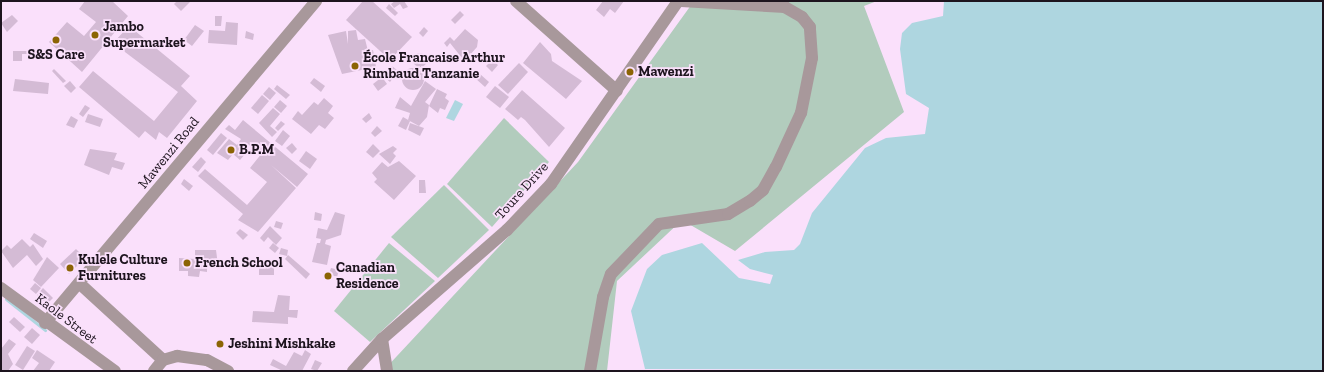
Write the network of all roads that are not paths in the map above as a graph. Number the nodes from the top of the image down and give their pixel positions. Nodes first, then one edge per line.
1 (316, 1) edge
2 (516, 1) edge
3 (678, 1) edge
4 (681, 1) edge
5 (617, 91) junction
6 (78, 283) junction
7 (1, 288) edge
8 (44, 323) junction
9 (382, 339) junction
10 (163, 360) junction
11 (115, 371) edge
12 (154, 371) edge
13 (228, 371) edge
14 (353, 371) edge
15 (387, 371) edge
16 (590, 371) edge

1 - 6 street, Mawenzi Road
2 - 5 street
3 - 5 street, Toure Drive
4 - 16 street
5 - 9 street, Toure Drive
6 - 8 street, Mawenzi Road
6 - 10 street
7 - 8 street, Kaole Street
8 - 11 street, Kaole Street
9 - 14 street, Toure Drive
9 - 15 street
10 - 12 street
10 - 13 street

